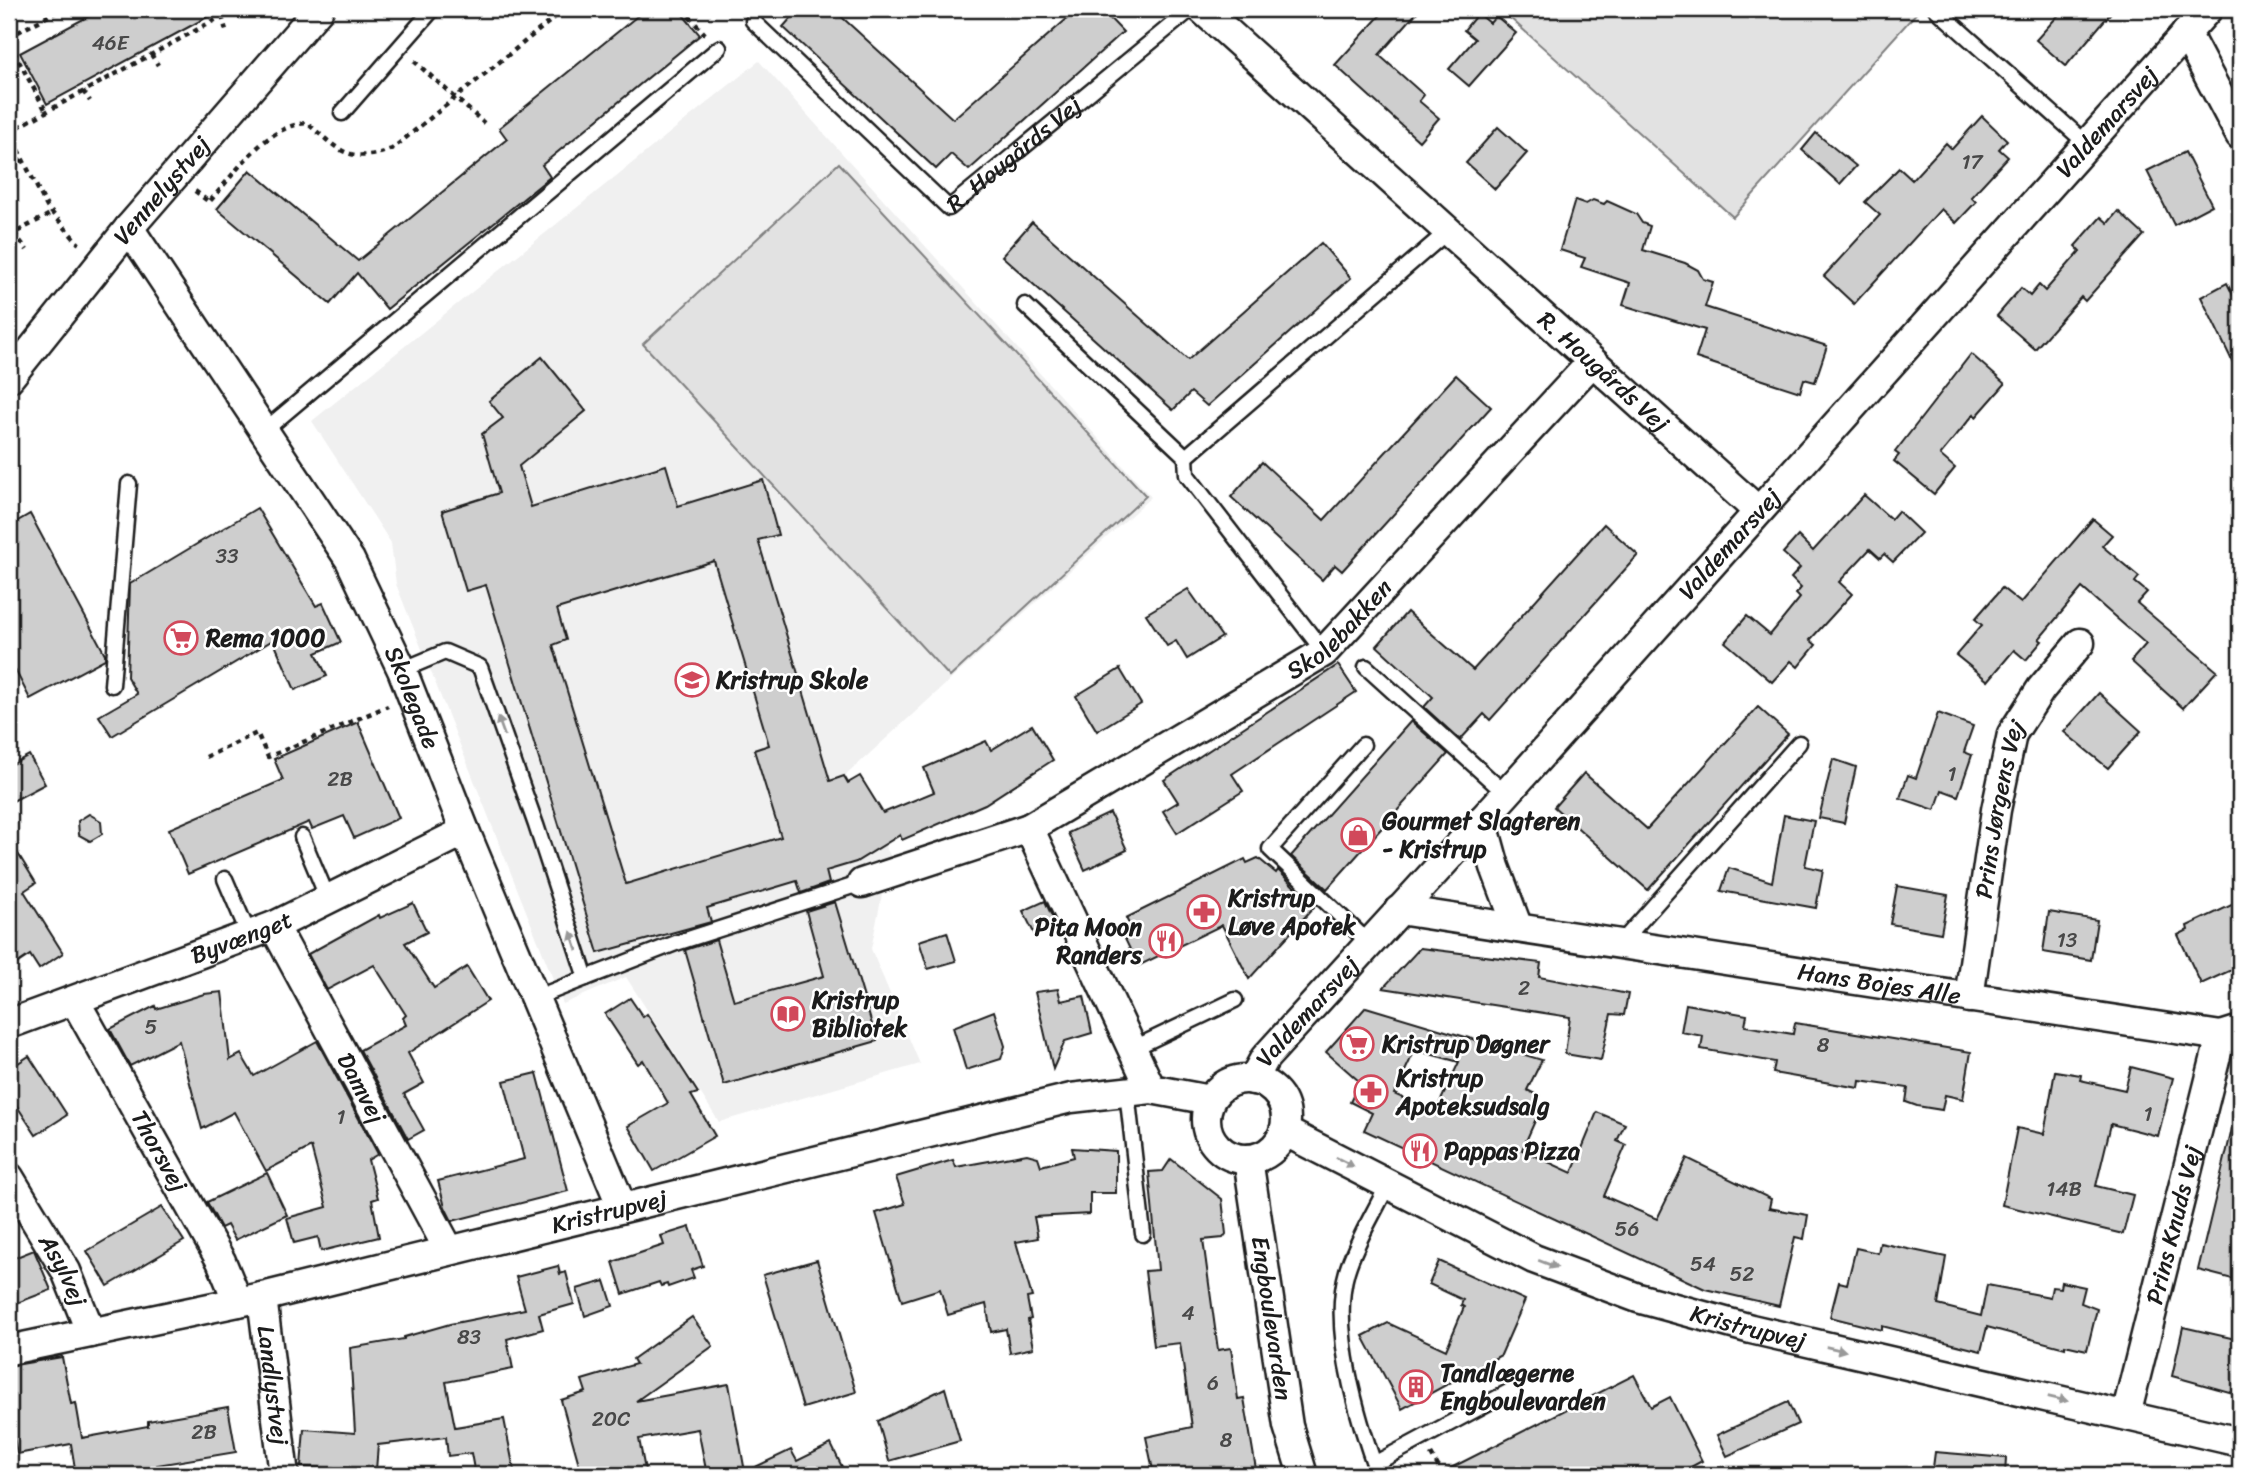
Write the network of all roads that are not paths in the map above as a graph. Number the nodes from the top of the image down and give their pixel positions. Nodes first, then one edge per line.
1 (319, 9) edge
2 (433, 9) edge
3 (1191, 9) edge
4 (1202, 9) edge
5 (1936, 9) edge
6 (2208, 9) edge
7 (753, 21) dead end
8 (2186, 33) junction
9 (719, 48) dead end
10 (342, 113) dead end
11 (2240, 135) edge
12 (2087, 144) junction
13 (129, 228) junction
14 (1448, 231) junction
15 (1025, 305) dead end
16 (1592, 362) junction
17 (9, 378) edge
18 (265, 430) junction
19 (1186, 457) junction
20 (129, 484) dead end
21 (1758, 511) junction
22 (2080, 643) dead end
23 (1324, 652) junction
24 (1366, 667) dead end
25 (407, 683) junction
26 (112, 685) dead end
27 (1799, 743) dead end
28 (1363, 745) dead end
29 (1506, 794) junction
30 (1482, 820) junction
31 (1029, 828) junction
32 (465, 831) junction
33 (302, 837) dead end
34 (225, 879) dead end
35 (862, 883) joint
36 (328, 899) junction
37 (1399, 910) junction
38 (1518, 928) junction
39 (261, 931) junction
40 (1369, 943) junction
41 (1620, 944) junction
42 (586, 978) junction
43 (535, 998) junction
44 (1969, 998) junction
45 (1235, 999) dead end
46 (75, 1001) junction
47 (9, 1024) edge
48 (2231, 1033) edge
49 (1132, 1049) junction
50 (1253, 1080) junction
51 (1139, 1090) junction
52 (1210, 1100) junction
53 (1284, 1131) junction
54 (1248, 1159) junction
55 (9, 1177) edge
56 (1388, 1184) junction
57 (622, 1207) junction
58 (1143, 1234) dead end
59 (449, 1250) junction
60 (250, 1300) junction
61 (92, 1333) junction
62 (9, 1350) edge
63 (1514, 1388) dead end
64 (2126, 1415) junction
65 (2240, 1442) edge
66 (1376, 1470) edge
67 (284, 1475) edge
68 (1303, 1475) edge

1 - 13 street, Vennelystvej
2 - 10 lane
3 - 7 lane, R. Hougårds Vej
4 - 14 street, R. Hougårds Vej
5 - 12 lane
6 - 8 street, Valdemarsvej
8 - 11 street
8 - 12 street, Valdemarsvej
9 - 18 lane
12 - 21 street, Valdemarsvej
13 - 17 street, Vennelystvej
13 - 18 street, Skolegade
14 - 16 street, R. Hougårds Vej
14 - 19 lane
15 - 19 lane
16 - 21 street, R. Hougårds Vej
16 - 23 street, Skolebakken
18 - 25 street, Skolegade
19 - 23 lane
20 - 26 lane
21 - 29 street, Valdemarsvej
22 - 44 street, Prins Jørgens Vej
23 - 31 street, Skolebakken
24 - 29 lane
25 - 32 street, Skolegade
42 -> 25 lane
27 - 41 lane
28 - 40 lane
29 - 30 street, Valdemarsvej
30 - 37 street, Valdemarsvej
30 - 38 street
31 - 35 street, Skolebakken
31 - 49 street
32 - 36 street, Byvænget
32 - 43 street, Skolegade
33 - 36 lane
34 - 39 lane
35 - 42 lane
36 - 39 street, Byvænget
37 - 38 street, Hans Bojes Alle
37 - 40 street, Valdemarsvej
38 - 41 street, Hans Bojes Alle
39 - 46 street, Byvænget
39 - 59 street, Damvej
40 - 50 street, Valdemarsvej
41 - 44 street, Hans Bojes Alle
42 - 43 lane
43 - 57 street, Skolegade
44 - 48 street, Hans Bojes Alle
45 - 49 lane
46 - 47 street, Byvænget
46 - 60 street, Thorsvej
48 - 64 street, Prins Knuds Vej
49 - 51 street
50 - 52 street
50 - 53 street
51 - 52 street, Kristrupvej
51 - 57 street, Kristrupvej
51 - 58 lane
52 - 54 street
53 - 54 street
53 -> 56 street, Kristrupvej
54 - 68 street, Engboulevarden
55 - 61 street, Asylvej
56 -> 64 street, Kristrupvej
56 - 66 lane
57 - 59 street, Kristrupvej
59 - 60 street, Kristrupvej
60 - 61 street, Kristrupvej
60 - 67 street, Landlystvej
61 - 62 street, Kristrupvej
63 - 66 lane
64 - 65 street, Kristrupvej

